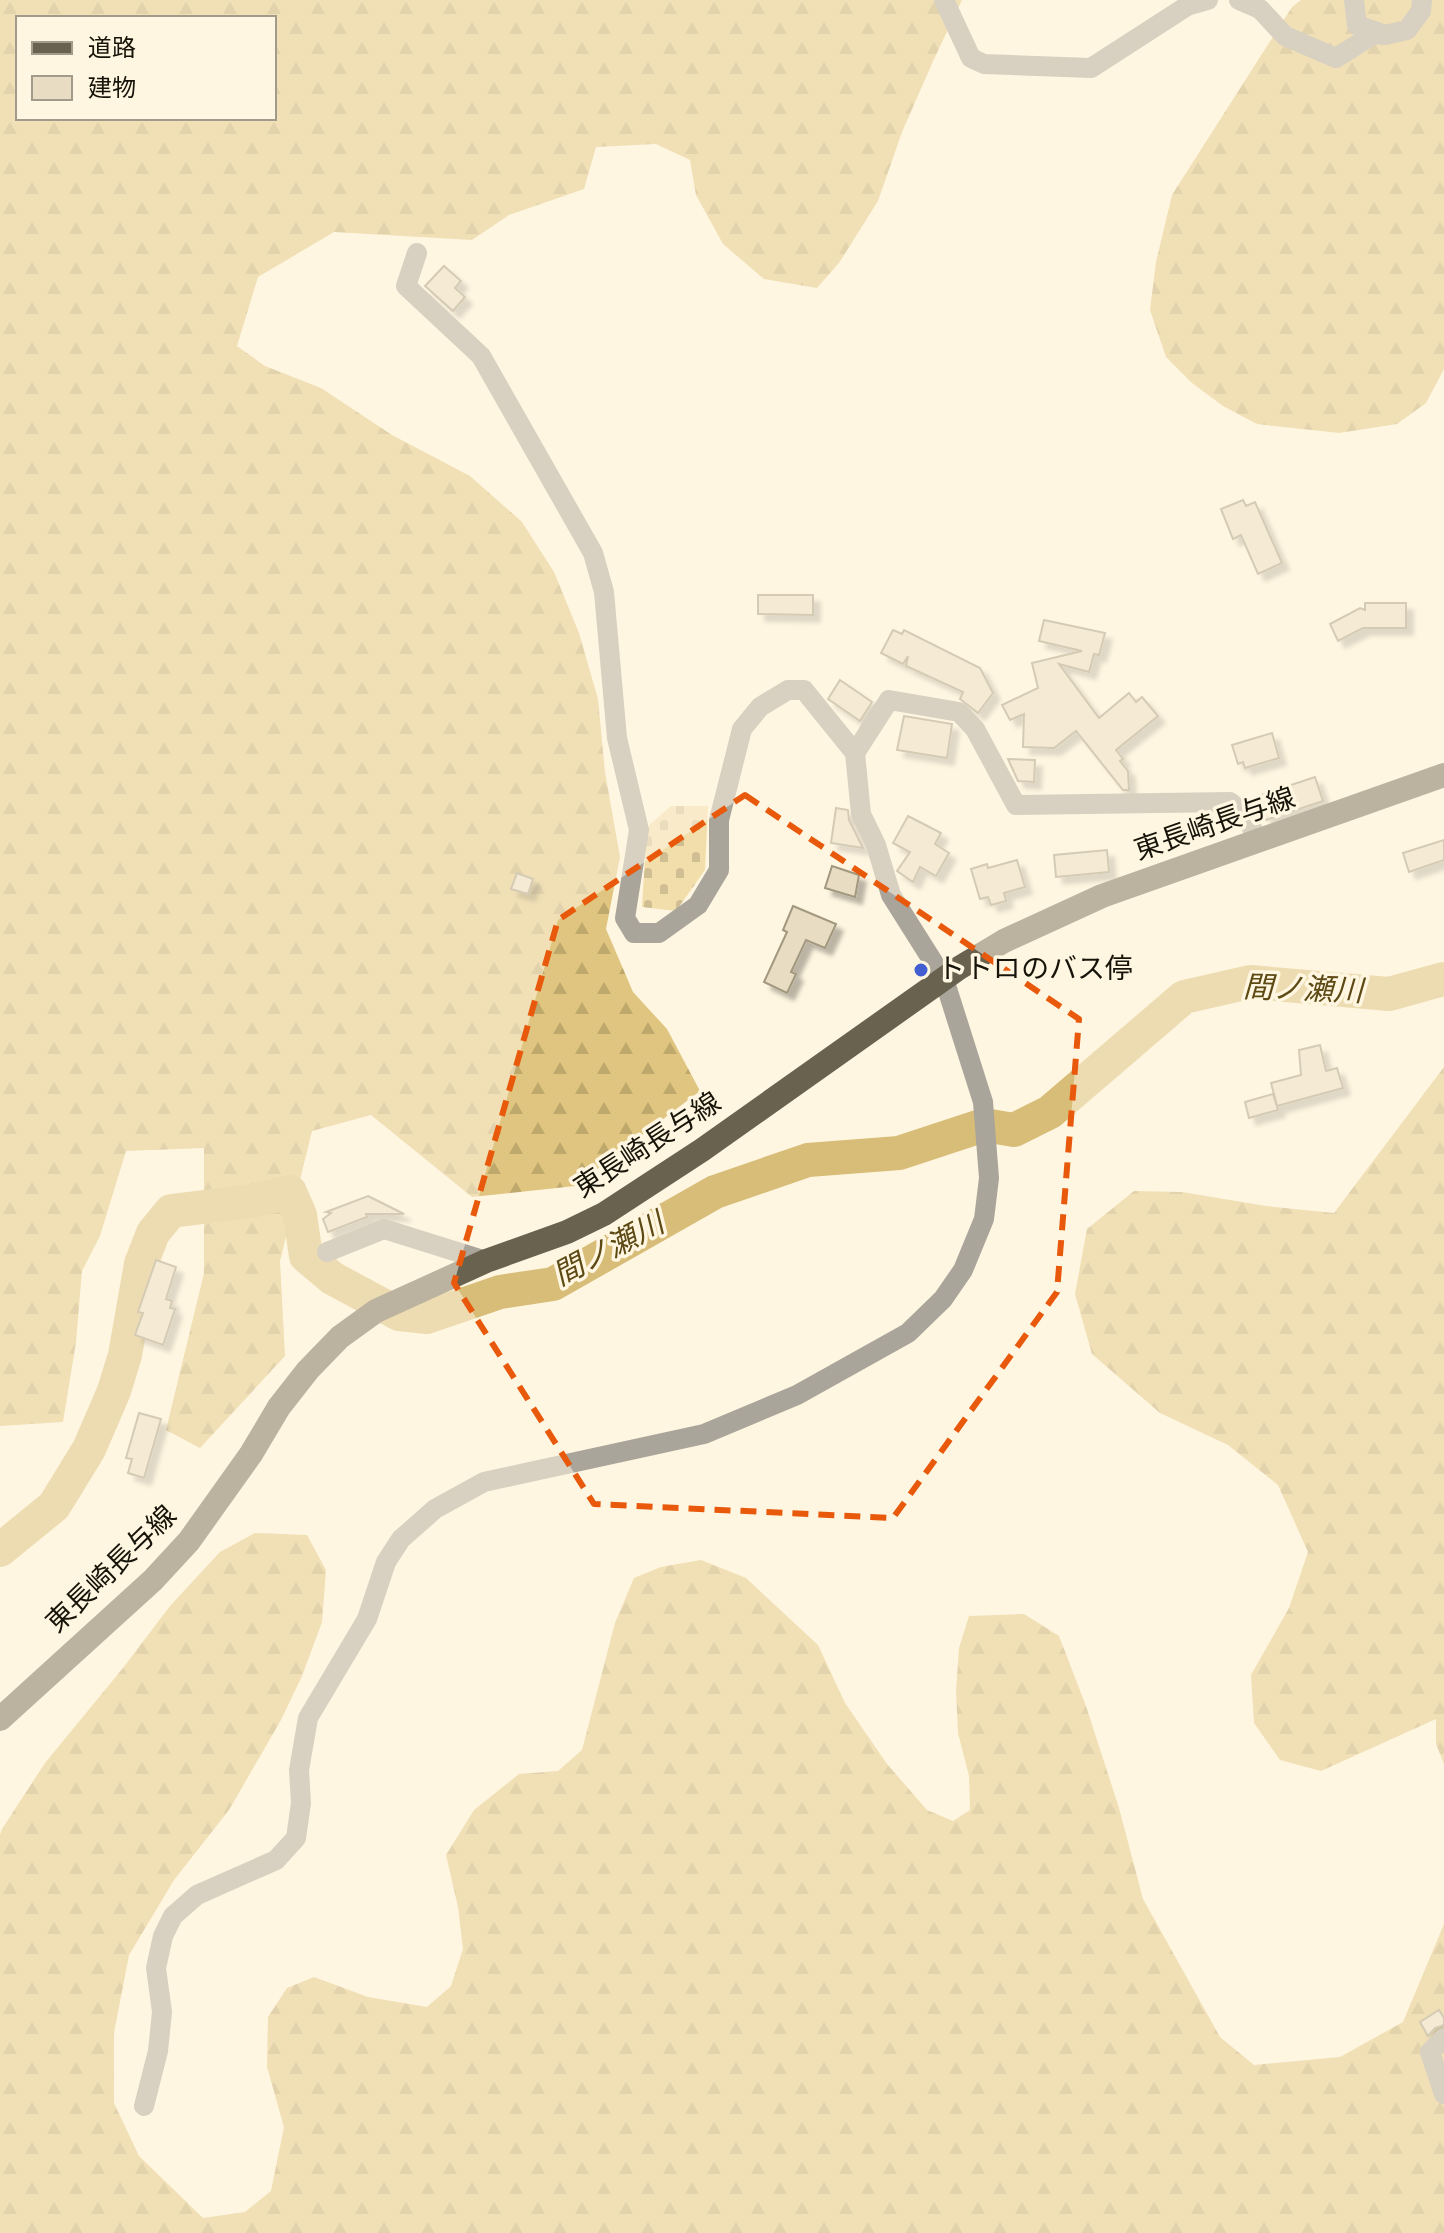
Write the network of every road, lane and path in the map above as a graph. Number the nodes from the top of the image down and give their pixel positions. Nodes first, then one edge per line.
1 (944, 0) edge
2 (1208, 0) edge
3 (1239, 0) edge
4 (1354, 0) edge
5 (1422, 0) edge
6 (1385, 35) junction
7 (417, 253) dead end
8 (855, 753) junction
9 (1444, 775) edge
10 (1257, 842) junction
11 (944, 979) junction
12 (327, 1252) dead end
13 (486, 1261) junction
14 (0, 1719) edge
15 (1444, 2038) edge
16 (1444, 2094) edge
17 (144, 2106) dead end

1 - 2 street
3 - 6 street
4 - 6 street
5 - 6 street
7 - 8 street
8 - 10 street
8 - 11 street
9 - 10 main road, 東長崎長与線
10 - 11 main road, 東長崎長与線
11 - 13 main road, 東長崎長与線
11 - 17 street
12 - 13 street
13 - 14 main road, 東長崎長与線
15 - 16 street

